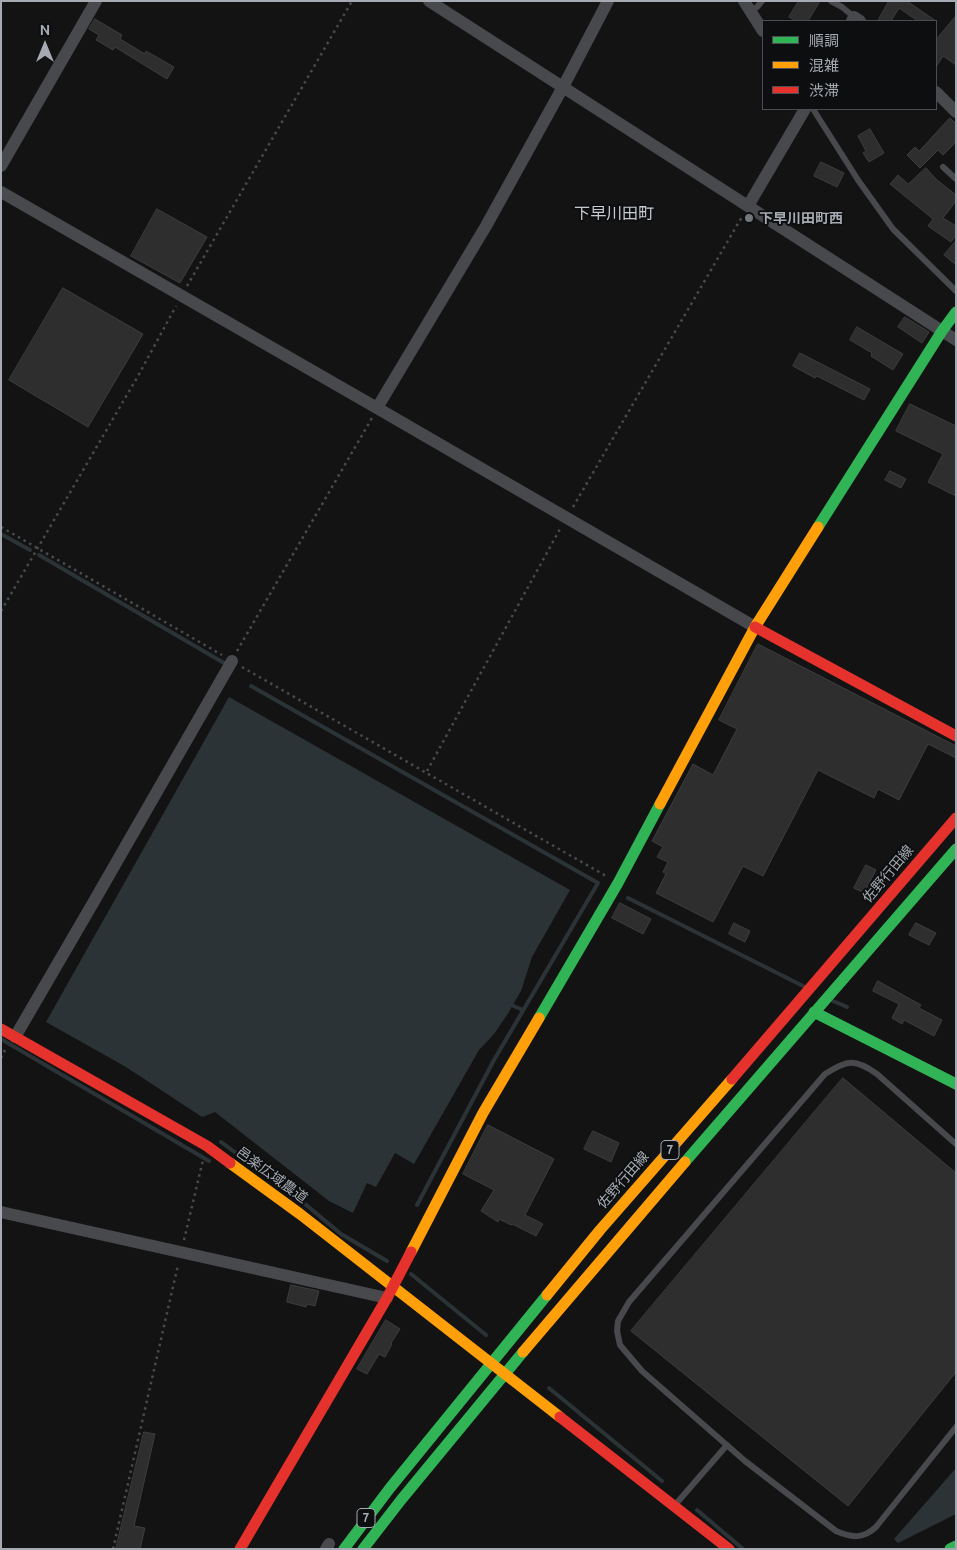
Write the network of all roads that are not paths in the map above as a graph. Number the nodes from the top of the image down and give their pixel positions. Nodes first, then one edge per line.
1 (96, 1) edge
2 (429, 1) edge
3 (608, 1) edge
4 (762, 1) edge
5 (831, 1) edge
6 (747, 6) edge
7 (855, 20) edge
8 (762, 29) edge
9 (563, 87) junction
10 (937, 93) edge
11 (804, 110) edge
12 (814, 110) edge
13 (956, 112) edge
14 (1, 166) edge
15 (943, 167) dead end
16 (954, 174) edge
17 (1, 192) edge
18 (748, 206) junction
19 (956, 290) edge
20 (956, 312) edge
21 (942, 331) junction
22 (956, 340) edge
23 (378, 408) junction
24 (755, 627) junction
25 (232, 661) road end
26 (956, 736) edge
27 (956, 818) edge
28 (956, 849) edge
29 (814, 1012) junction
30 (1, 1029) edge
31 (11, 1042) junction
32 (956, 1084) edge
33 (955, 1140) edge
34 (1, 1212) edge
35 (393, 1286) junction
36 (387, 1298) junction
37 (492, 1363) junction
38 (506, 1374) junction
39 (956, 1427) edge
40 (727, 1445) junction
41 (674, 1506) junction
42 (956, 1546) edge
43 (240, 1549) edge
44 (344, 1549) edge
45 (363, 1549) edge
46 (729, 1549) edge
47 (950, 1549) edge

1 - 14 street
2 - 9 street
3 - 9 street
4 - 6 lane
5 - 7 lane
6 - 8 street
9 - 18 street
9 - 23 street
10 - 13 street
11 - 18 street
12 - 19 lane
15 - 16 lane
17 - 23 street
18 - 21 street
20 - 21 street
21 - 22 street
21 - 24 street
23 - 24 street
24 - 26 street
24 - 35 street
25 - 31 street
27 - 37 street, 佐野行田線 / 7
28 - 29 street, 7
29 - 32 street
29 - 38 street, 7
30 - 31 street, 邑楽広域農道
31 - 35 street, 邑楽広域農道
33 - 40 lane
34 - 36 street
35 - 36 street
35 - 37 street, 邑楽広域農道
36 - 43 street
37 - 38 street, 邑楽広域農道
37 - 44 street, 佐野行田線 / 7
38 - 41 street, 邑楽広域農道
38 - 45 street, 7
39 - 40 lane
40 - 41 lane
41 - 46 street, 邑楽広域農道
42 - 47 street

